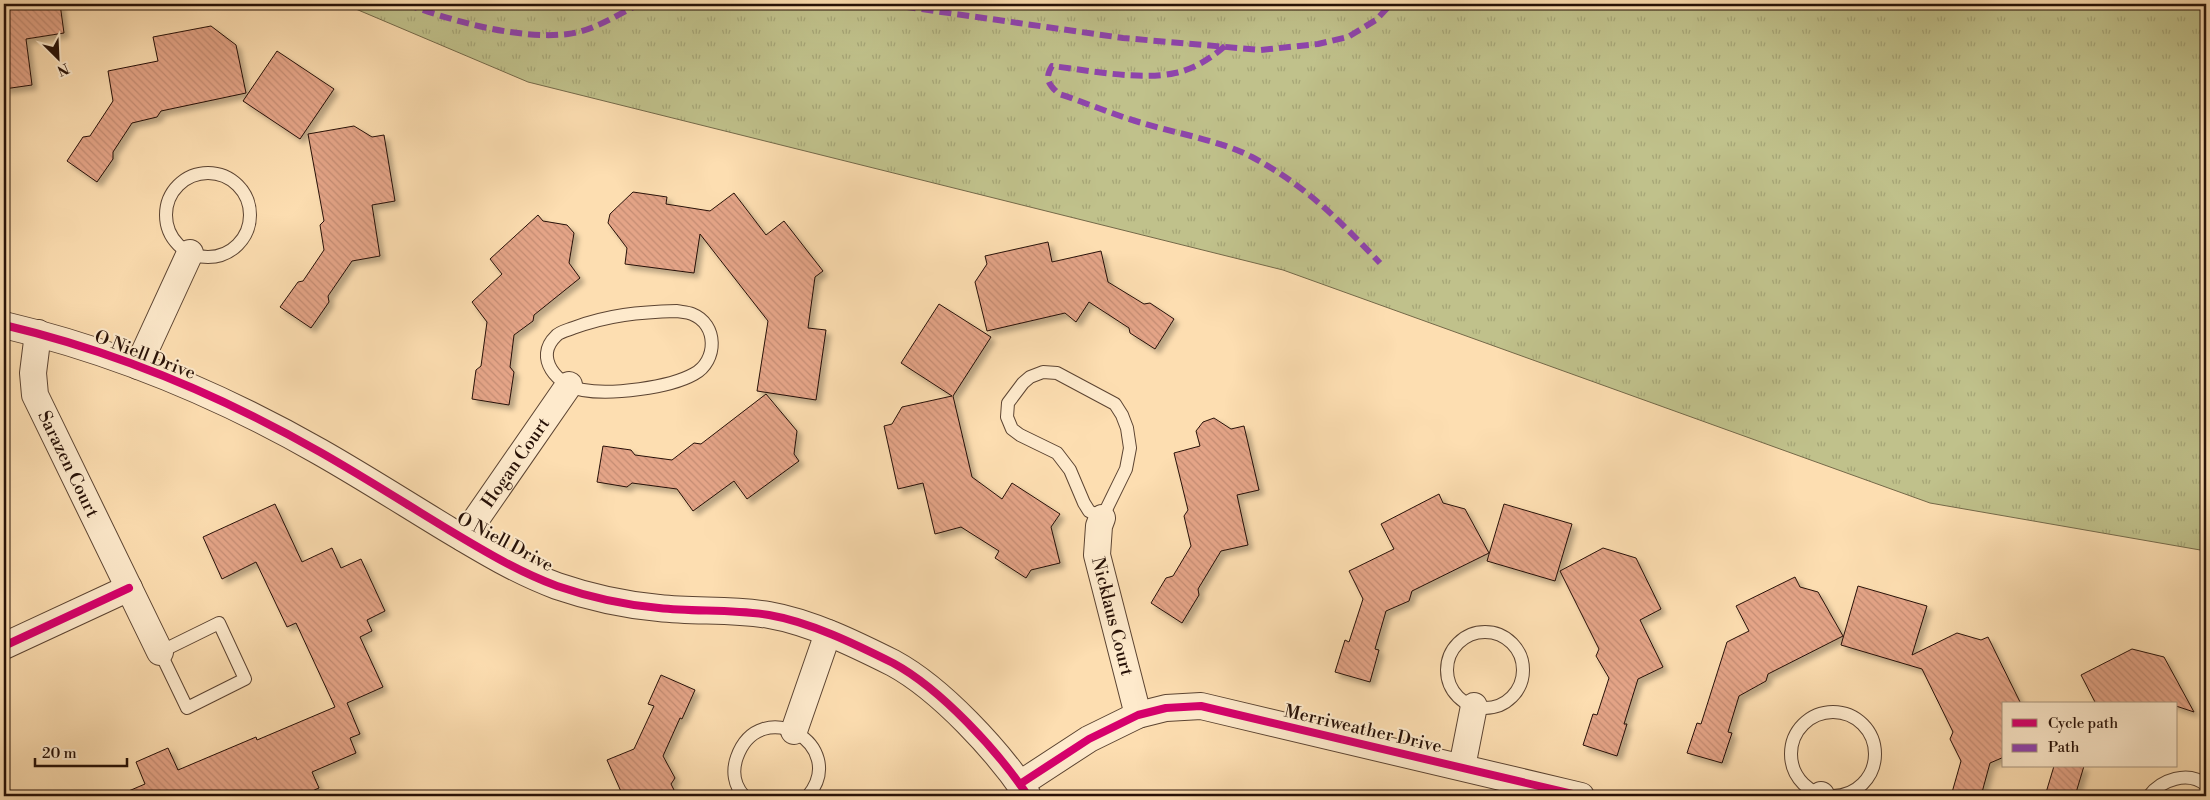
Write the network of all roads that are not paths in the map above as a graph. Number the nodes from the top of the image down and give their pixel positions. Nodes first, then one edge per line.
1 (190, 253) junction
2 (4, 325) edge
3 (38, 333) junction
4 (138, 366) junction
5 (569, 385) junction
6 (1102, 518) junction
7 (463, 538) junction
8 (129, 588) junction
9 (828, 633) junction
10 (4, 646) edge
11 (160, 652) junction
12 (1474, 706) junction
13 (1138, 715) junction
14 (794, 731) junction
15 (1462, 768) junction
16 (2206, 785) edge
17 (1024, 790) edge
18 (1820, 795) edge
19 (744, 796) edge
20 (808, 796) edge
21 (1581, 796) edge
22 (2149, 796) edge

1 - 1 lane
1 - 4 street
2 - 3 street, O Niell Drive
3 - 4 street, O Niell Drive
3 - 8 street, Sarazen Court
4 - 7 street, O Niell Drive
5 - 5 lane
5 - 7 street, Hogan Court
6 - 6 lane, Nicklaus Court
6 - 13 street, Nicklaus Court
7 - 9 street, O Niell Drive
8 - 10 street
8 - 11 street, Sarazen Court
9 - 14 street
9 - 17 street, O Niell Drive
11 - 11 lane, Sarazen Court
12 - 12 lane
12 - 15 street
13 - 15 street, Merriweather Drive
13 - 17 street, O Niell Drive
14 - 19 lane
14 - 20 lane
15 - 21 street, Merriweather Drive
16 - 22 lane
18 - 18 lane

